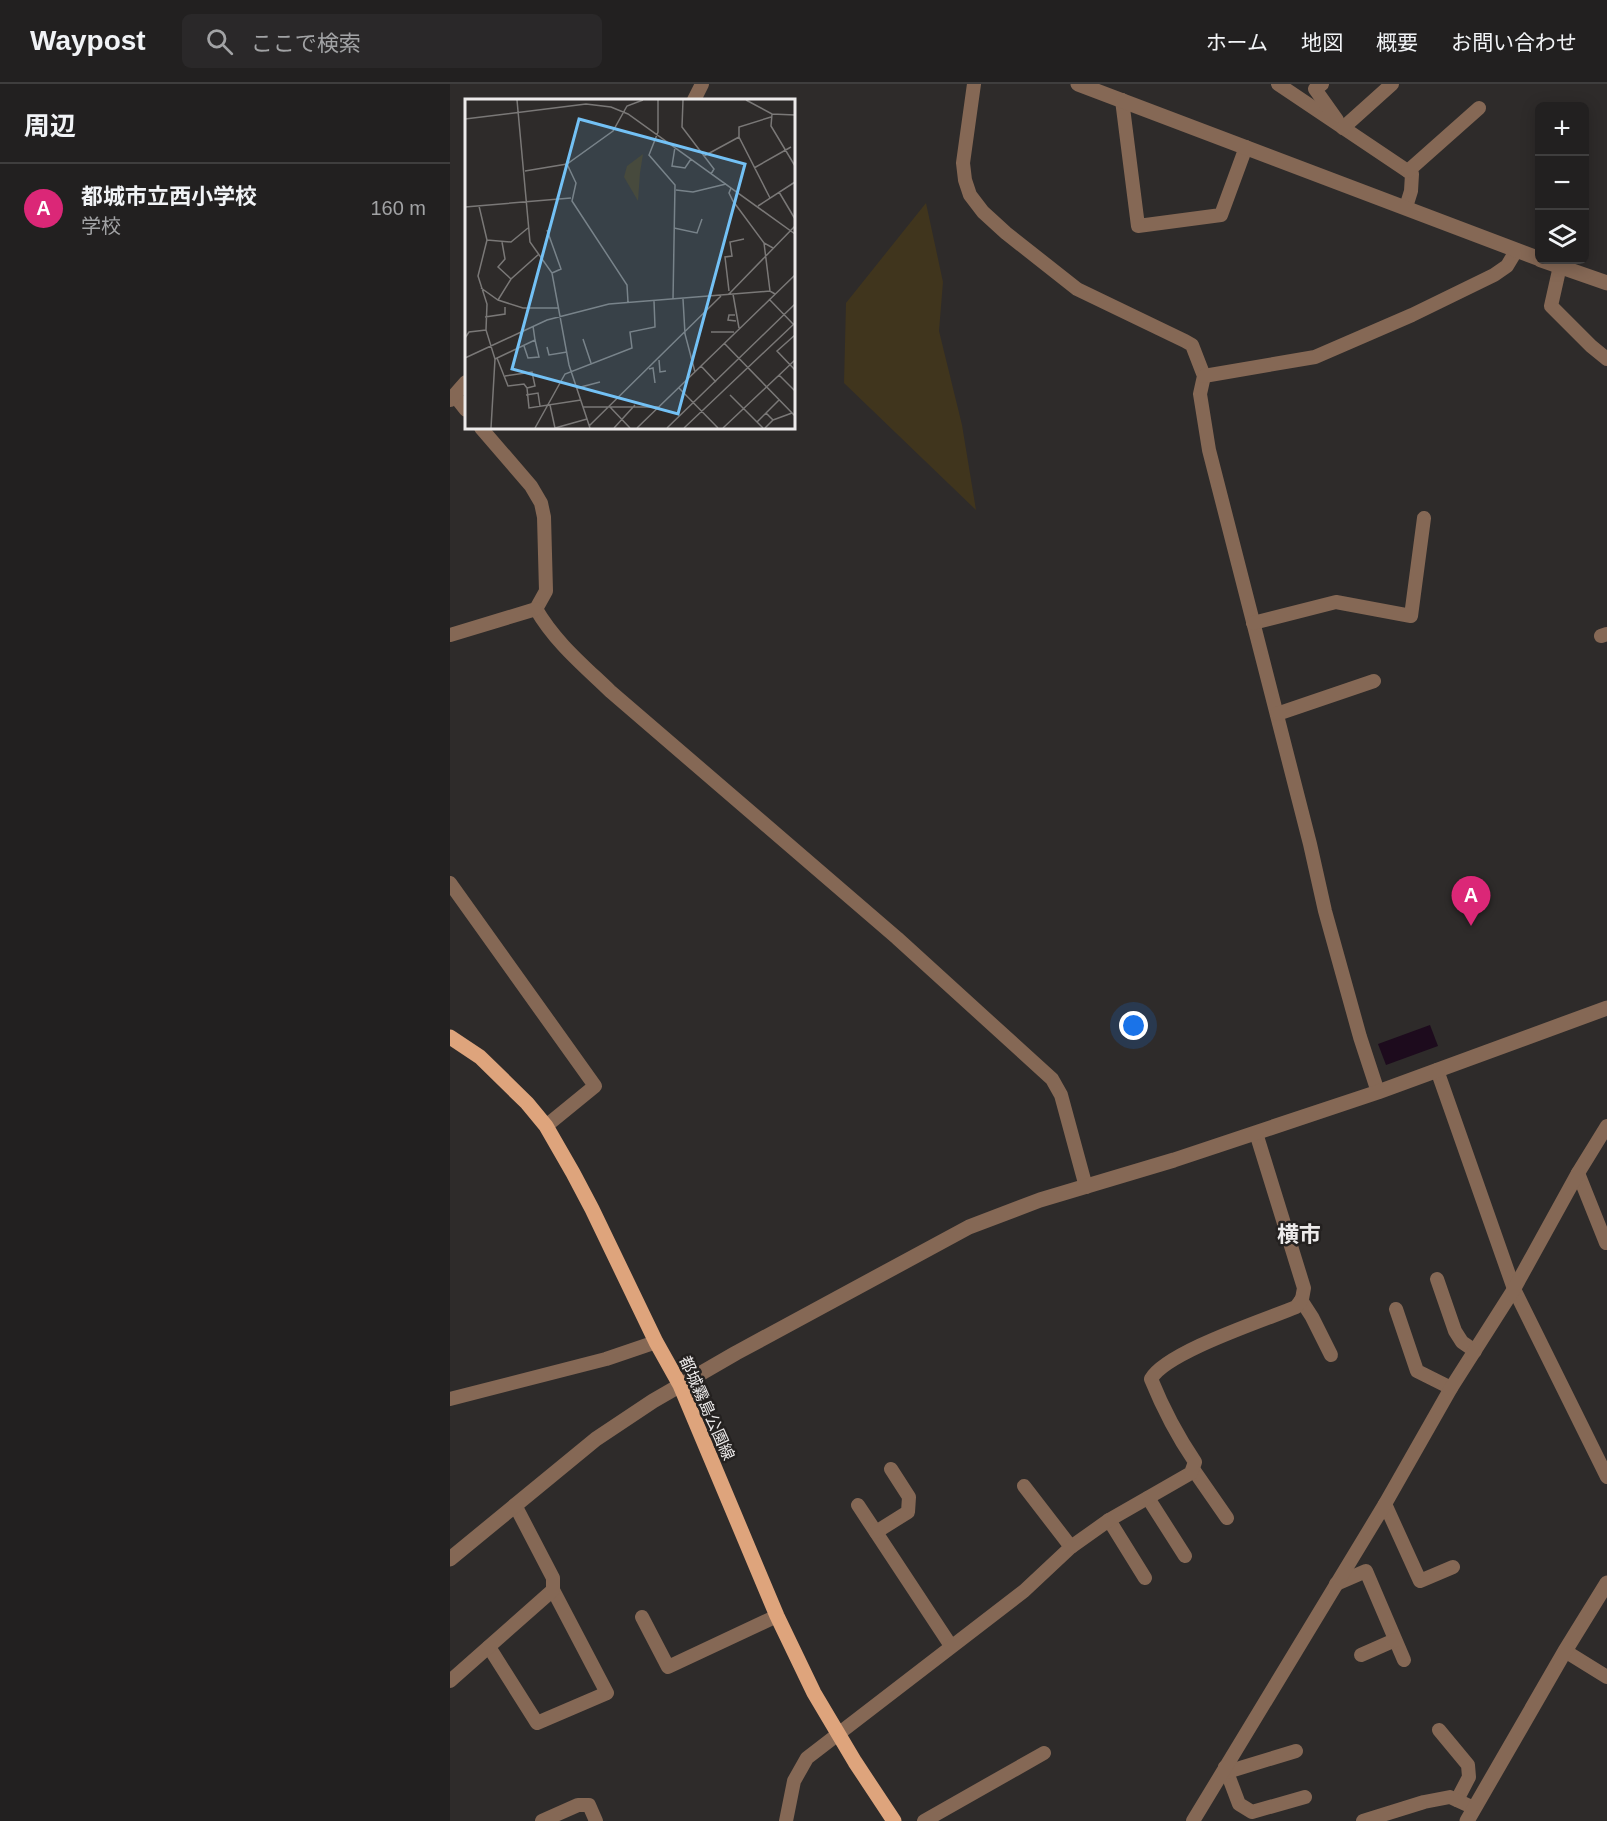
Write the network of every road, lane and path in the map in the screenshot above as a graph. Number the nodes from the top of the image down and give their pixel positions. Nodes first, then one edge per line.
1 (702, 84) edge
2 (974, 84) edge
3 (1078, 84) edge
4 (1278, 84) edge
5 (1322, 84) edge
6 (1392, 84) edge
7 (694, 99) edge
8 (1122, 100) junction
9 (1479, 108) dead end
10 (1342, 127) junction
11 (1246, 147) junction
12 (1408, 171) junction
13 (1406, 207) junction
14 (1516, 251) junction
15 (1535, 257) edge
16 (1554, 264) edge
17 (1560, 266) junction
18 (1607, 283) edge
19 (1607, 359) edge
20 (1203, 376) junction
21 (465, 383) edge
22 (452, 398) edge
23 (465, 409) edge
24 (482, 429) edge
25 (1424, 518) dead end
26 (536, 609) junction
27 (1253, 623) junction
28 (450, 635) edge
29 (1374, 681) dead end
30 (1277, 714) junction
31 (450, 883) edge
32 (1607, 1008) edge
33 (450, 1037) edge
34 (1437, 1070) junction
35 (1378, 1092) junction
36 (546, 1126) junction
37 (1607, 1126) edge
38 (1256, 1133) junction
39 (1578, 1173) junction
40 (1086, 1187) junction
41 (1606, 1243) edge
42 (1437, 1279) dead end
43 (1514, 1289) junction
44 (1301, 1300) junction
45 (1396, 1309) dead end
46 (656, 1342) junction
47 (1475, 1351) junction
48 (1331, 1356) dead end
49 (680, 1385) junction
50 (1451, 1388) junction
51 (450, 1399) edge
52 (891, 1469) dead end
53 (1193, 1469) junction
54 (1607, 1477) edge
55 (1024, 1486) dead end
56 (1148, 1498) junction
57 (1385, 1504) junction
58 (515, 1505) junction
59 (858, 1505) dead end
60 (1227, 1518) dead end
61 (1109, 1520) junction
62 (876, 1532) junction
63 (1071, 1547) junction
64 (1185, 1556) dead end
65 (450, 1559) edge
66 (1453, 1567) dead end
67 (1145, 1578) dead end
68 (1607, 1583) edge
69 (1336, 1584) junction
70 (553, 1590) junction
71 (777, 1616) junction
72 (642, 1617) dead end
73 (1395, 1640) junction
74 (951, 1646) junction
75 (489, 1647) junction
76 (1565, 1651) junction
77 (1361, 1655) dead end
78 (1404, 1660) dead end
79 (1607, 1677) edge
80 (450, 1681) edge
81 (1440, 1730) dead end
82 (839, 1735) junction
83 (1296, 1751) dead end
84 (1044, 1753) dead end
85 (1226, 1769) junction
86 (1305, 1797) dead end
87 (1457, 1800) junction
88 (1471, 1815) edge
89 (542, 1821) edge
90 (596, 1821) edge
91 (786, 1821) edge
92 (894, 1821) edge
93 (924, 1821) edge
94 (1193, 1821) edge
95 (1363, 1821) edge

1 - 7 street
2 - 20 street
3 - 8 street
4 - 10 street
5 - 10 street
6 - 10 street
8 - 11 street
8 - 11 street
9 - 12 street
10 - 12 street
11 - 13 street
12 - 13 street
13 - 14 street
14 - 15 street
14 - 20 street
16 - 17 street
17 - 18 street
17 - 19 street
20 - 27 street
21 - 22 street
22 - 23 street
24 - 26 street
25 - 27 street
26 - 28 street
26 - 40 street
27 - 30 street
29 - 30 street
30 - 35 street
31 - 36 street
32 - 34 street
33 - 36 main road, 都城霧島公園線
34 - 35 street
34 - 43 street
35 - 38 street
36 - 46 main road, 都城霧島公園線
37 - 39 street
38 - 40 street
38 - 44 street
39 - 41 street
39 - 43 street
40 - 49 street
42 - 47 street
43 - 47 street
43 - 54 street
44 - 48 street
44 - 53 street
45 - 50 street
46 - 49 main road, 都城霧島公園線
46 - 51 street
47 - 50 street
49 - 58 street
49 - 71 main road, 都城霧島公園線
50 - 57 street
52 - 62 street
53 - 56 street
53 - 60 street
55 - 63 street
56 - 61 street
56 - 64 street
57 - 66 street
57 - 69 street
58 - 65 street
58 - 70 street
59 - 62 street
61 - 63 street
61 - 67 street
62 - 74 street
63 - 74 street
68 - 76 street
69 - 73 street
69 - 85 street
70 - 75 street
70 - 75 street
71 - 72 street
71 - 82 main road, 都城霧島公園線
73 - 77 street
73 - 78 street
74 - 82 street
75 - 80 street
76 - 79 street
76 - 88 street
81 - 87 street
82 - 91 street
82 - 92 main road, 都城霧島公園線
83 - 85 street
84 - 93 street
85 - 86 street
85 - 94 street
87 - 88 street
87 - 95 street
89 - 90 street

